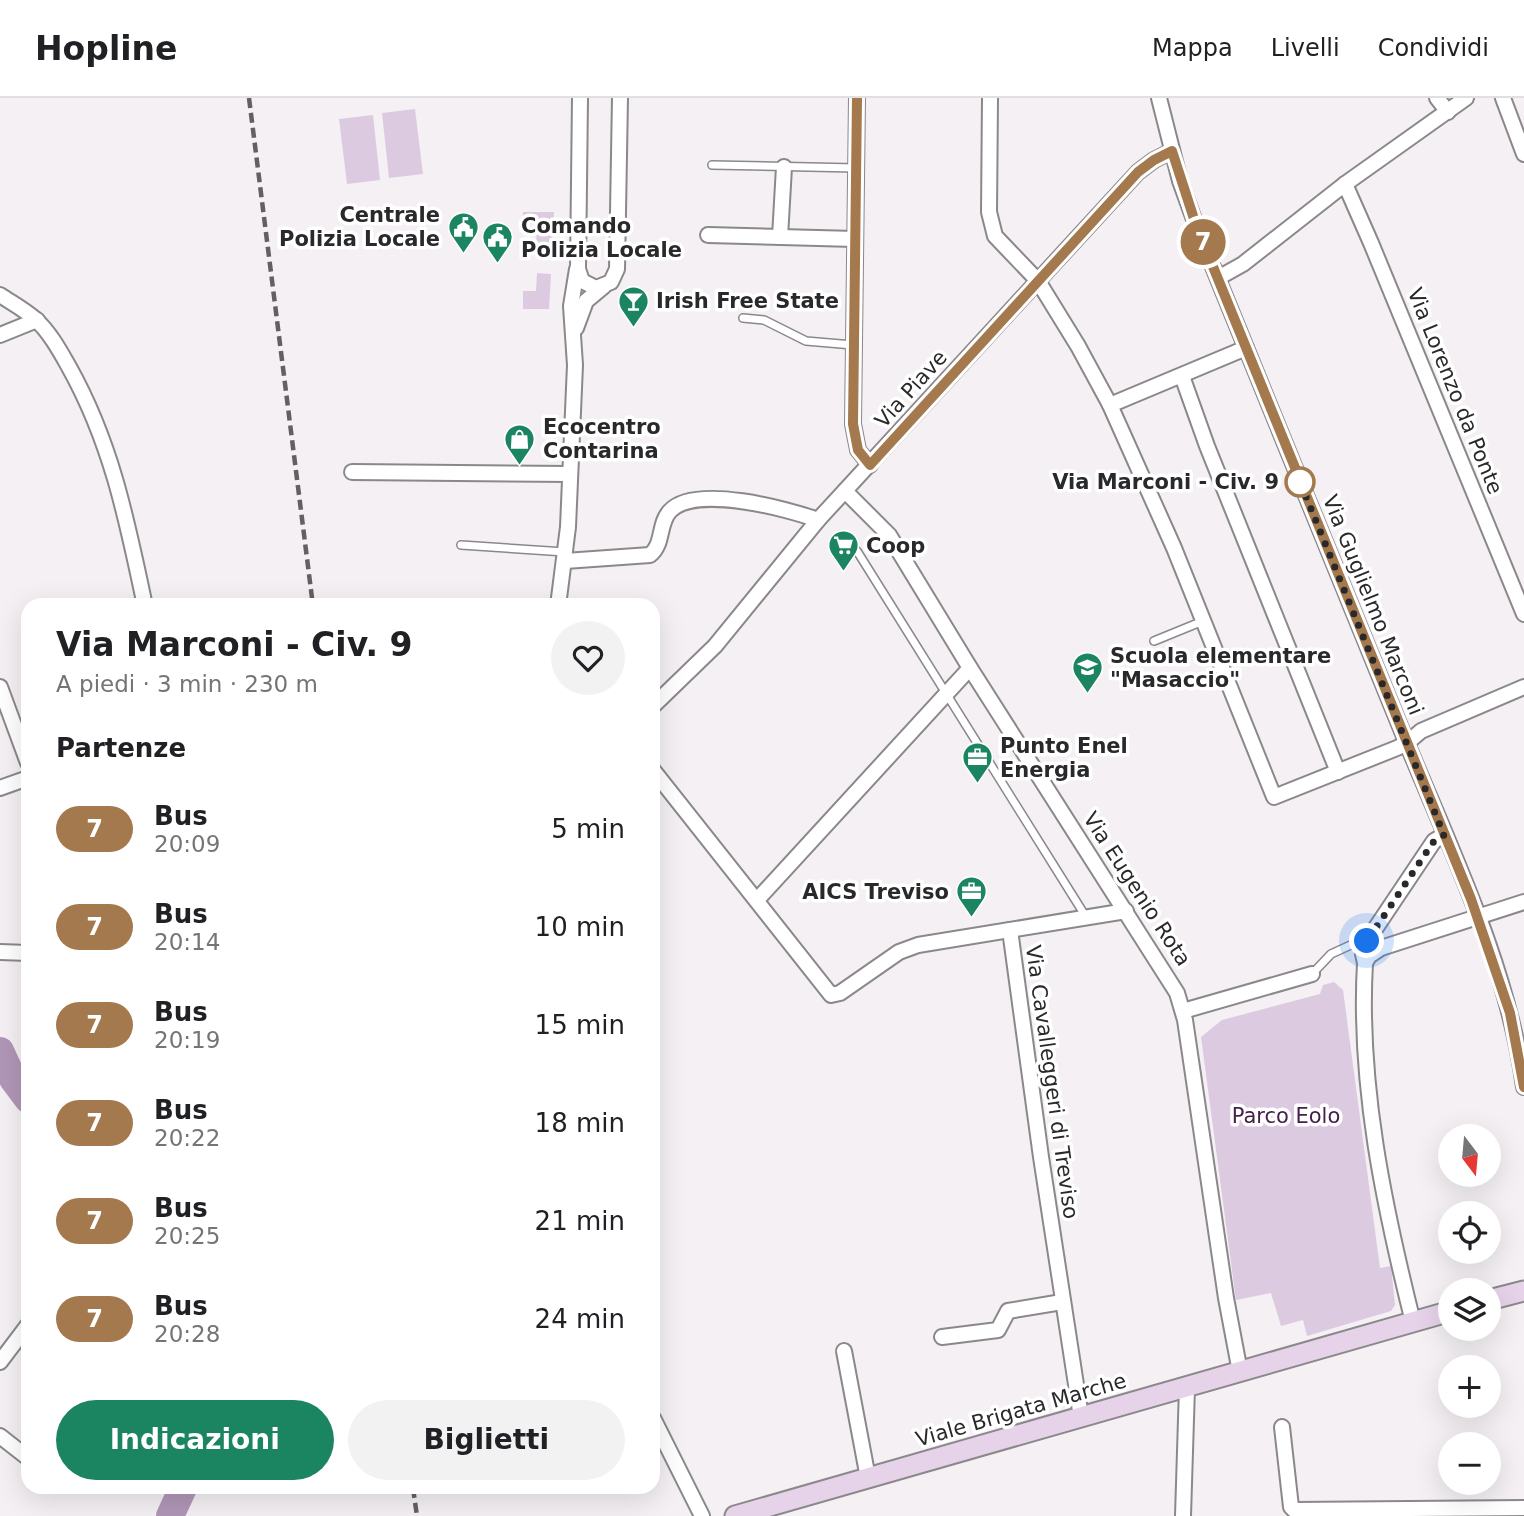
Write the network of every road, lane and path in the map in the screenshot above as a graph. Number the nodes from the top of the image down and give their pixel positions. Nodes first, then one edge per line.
1 (580, 98) edge
2 (620, 98) edge
3 (857, 98) edge
4 (990, 98) edge
5 (1159, 98) edge
6 (1437, 98) edge
7 (1466, 98) edge
8 (1503, 98) edge
9 (1448, 112) junction
10 (1172, 151) junction
11 (1524, 154) edge
12 (712, 165) dead end
13 (785, 167) junction
14 (856, 168) junction
15 (1345, 184) junction
16 (708, 235) dead end
17 (780, 237) junction
18 (855, 239) junction
19 (578, 266) junction
20 (1218, 278) junction
21 (1038, 281) junction
22 (604, 286) junction
23 (0, 295) edge
24 (743, 318) dead end
25 (37, 320) junction
26 (0, 335) edge
27 (574, 336) junction
28 (853, 345) junction
29 (1246, 348) junction
30 (1182, 376) junction
31 (1110, 405) junction
32 (870, 465) junction
33 (352, 472) dead end
34 (570, 474) junction
35 (845, 491) junction
36 (818, 520) junction
37 (461, 545) dead end
38 (857, 551) dead end
39 (565, 557) junction
40 (143, 598) edge
41 (559, 598) edge
42 (1524, 614) edge
43 (1203, 621) junction
44 (1154, 641) dead end
45 (970, 668) junction
46 (0, 687) edge
47 (1524, 687) edge
48 (946, 692) junction
49 (660, 699) edge
50 (1407, 743) junction
51 (21, 744) edge
52 (1338, 772) junction
53 (660, 779) edge
54 (21, 780) edge
55 (0, 788) edge
56 (1444, 835) junction
57 (757, 900) junction
58 (1524, 902) edge
59 (1126, 911) junction
60 (1086, 917) junction
61 (1477, 917) junction
62 (1010, 930) junction
63 (1372, 936) junction
64 (1381, 948) junction
65 (0, 952) edge
66 (21, 953) edge
67 (1365, 963) junction
68 (1312, 974) joint
69 (1183, 1011) junction
70 (1524, 1087) edge
71 (1524, 1291) edge
72 (1501, 1297) edge
73 (1062, 1302) junction
74 (1438, 1315) edge
75 (1413, 1322) junction
76 (21, 1334) edge
77 (942, 1338) dead end
78 (844, 1351) dead end
79 (0, 1362) edge
80 (1240, 1372) junction
81 (1187, 1387) junction
82 (1081, 1417) junction
83 (1282, 1427) dead end
84 (660, 1432) edge
85 (0, 1436) edge
86 (21, 1452) edge
87 (869, 1478) junction
88 (1524, 1508) edge
89 (702, 1516) edge
90 (735, 1516) edge
91 (1183, 1516) edge

1 - 19 street
2 - 22 street
3 - 14 street
4 - 21 street
5 - 10 street
6 - 9 street
7 - 9 street
8 - 11 street
9 - 15 street
10 - 20 street, Via Guglielmo Marconi
10 - 21 street, Via Piave
12 - 13 lane
13 - 14 lane
13 - 17 street
14 - 18 street
15 - 20 street
15 - 42 street, Via Lorenzo da Ponte
16 - 17 street
17 - 18 street
18 - 28 street
19 - 22 street
19 - 27 street
20 - 29 street, Via Guglielmo Marconi
21 - 31 street
21 - 32 street, Via Piave
22 - 27 street
23 - 25 street
24 - 28 lane
25 - 26 street
25 - 40 street
27 - 34 street
28 - 32 street
29 - 30 street
29 - 50 street, Via Guglielmo Marconi
30 - 31 street
30 - 52 street
31 - 43 street
32 - 35 street, Via Piave
33 - 34 street
34 - 39 street
35 - 36 street, Via Piave
35 - 45 street, Via Eugenio Rota
36 - 39 street
36 - 49 street, Via Piave
37 - 39 lane
38 - 48 lane
39 - 41 street
43 - 44 lane
43 - 52 street
45 - 48 street
45 - 59 street, Via Eugenio Rota
46 - 51 street
47 - 50 street
48 - 57 street
48 - 60 lane
50 - 52 street
50 - 56 street, Via Guglielmo Marconi
53 - 57 street, Via Cavalleggeri di Treviso
54 - 55 street
56 - 61 street, Via Guglielmo Marconi
56 - 63 street
57 - 62 street, Via Cavalleggeri di Treviso
58 - 61 street
59 - 60 street
59 - 69 street, Via Eugenio Rota
60 - 62 street
61 - 64 street
61 - 70 street, Via Guglielmo Marconi
62 - 73 street, Via Cavalleggeri di Treviso
63 - 64 street
63 - 67 street
63 - 68 lane
64 - 67 street
65 - 66 street
67 - 75 street
68 - 69 street
69 - 80 street, Via Eugenio Rota
71 - 72 street
73 - 77 street
73 - 82 street, Via Cavalleggeri di Treviso
74 - 75 street, Viale Brigata Marche
75 - 80 street, Viale Brigata Marche
76 - 79 street
78 - 87 street
80 - 81 street, Viale Brigata Marche
81 - 82 street, Viale Brigata Marche
81 - 91 street
82 - 87 street, Viale Brigata Marche
83 - 88 street
84 - 89 street
85 - 86 street
87 - 90 street, Viale Brigata Marche

